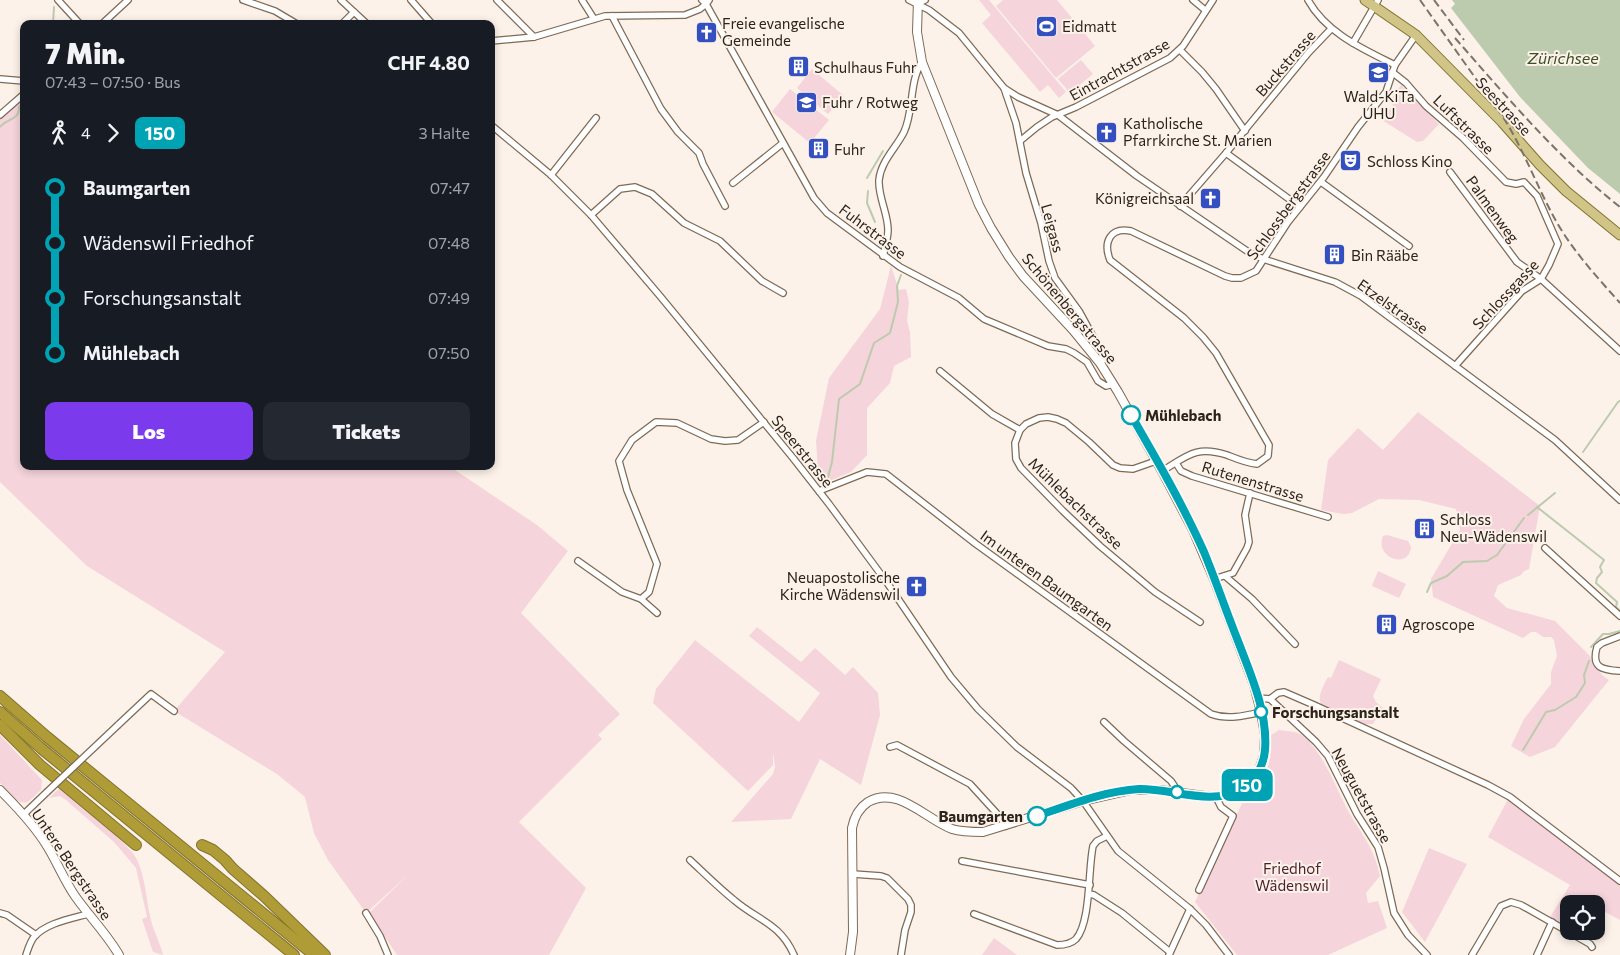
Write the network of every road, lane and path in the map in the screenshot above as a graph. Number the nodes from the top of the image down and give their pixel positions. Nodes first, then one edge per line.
1 (58, 0) edge
2 (128, 0) edge
3 (243, 0) edge
4 (341, 0) edge
5 (411, 0) edge
6 (497, 0) edge
7 (582, 0) edge
8 (908, 0) edge
9 (1193, 0) edge
10 (1213, 0) edge
11 (1308, 0) edge
12 (1365, 0) edge
13 (706, 1) edge
14 (920, 1) edge
15 (1376, 4) edge
16 (1205, 10) junction
17 (354, 12) junction
18 (612, 16) junction
19 (594, 19) junction
20 (76, 20) edge
21 (106, 20) edge
22 (291, 20) edge
23 (346, 20) edge
24 (363, 20) edge
25 (428, 20) edge
26 (1331, 29) junction
27 (1416, 35) junction
28 (534, 37) junction
29 (495, 41) edge
30 (1353, 43) junction
31 (1180, 50) junction
32 (922, 62) junction
33 (1395, 65) junction
34 (1392, 72) junction
35 (0, 80) edge
36 (20, 81) edge
37 (1004, 88) junction
38 (20, 97) edge
39 (0, 114) edge
40 (1058, 115) junction
41 (596, 118) dead end
42 (495, 128) edge
43 (1245, 131) junction
44 (1020, 140) junction
45 (783, 143) junction
46 (1226, 153) junction
47 (1450, 172) dead end
48 (551, 176) junction
49 (1320, 182) junction
50 (1524, 182) joint
51 (733, 183) dead end
52 (725, 206) dead end
53 (1180, 206) junction
54 (1300, 207) junction
55 (591, 215) junction
56 (1620, 235) edge
57 (1409, 246) dead end
58 (883, 256) junction
59 (1263, 259) junction
60 (1541, 279) junction
61 (783, 293) dead end
62 (1620, 351) edge
63 (1100, 363) junction
64 (1455, 366) junction
65 (940, 371) dead end
66 (1113, 384) junction
67 (764, 422) junction
68 (1020, 430) junction
69 (1156, 461) junction
70 (1176, 463) junction
71 (1162, 471) junction
72 (819, 492) junction
73 (1250, 493) junction
74 (1620, 500) edge
75 (1328, 517) dead end
76 (1545, 548) dead end
77 (578, 561) dead end
78 (1225, 576) junction
79 (1214, 579) junction
80 (641, 599) junction
81 (657, 613) dead end
82 (1620, 616) edge
83 (1200, 622) dead end
84 (1620, 636) edge
85 (1296, 644) dead end
86 (1620, 672) edge
87 (0, 696) edge
88 (1258, 698) junction
89 (1270, 699) junction
90 (174, 711) dead end
91 (0, 712) edge
92 (1261, 712) junction
93 (1104, 722) dead end
94 (0, 725) edge
95 (890, 747) dead end
96 (0, 790) edge
97 (1179, 793) junction
98 (1216, 797) junction
99 (1083, 801) junction
100 (23, 815) junction
101 (1006, 826) junction
102 (1107, 836) junction
103 (202, 844) dead end
104 (136, 845) dead end
105 (690, 860) dead end
106 (962, 861) dead end
107 (852, 874) junction
108 (1620, 881) edge
109 (1090, 885) junction
110 (1199, 890) dead end
111 (1089, 894) junction
112 (1190, 909) junction
113 (0, 912) edge
114 (366, 913) dead end
115 (88, 914) junction
116 (974, 914) dead end
117 (1552, 922) junction
118 (36, 935) junction
119 (1592, 947) dead end
120 (1170, 953) edge
121 (26, 955) edge
122 (119, 955) edge
123 (294, 955) edge
124 (314, 955) edge
125 (326, 955) edge
126 (388, 955) edge
127 (794, 955) edge
128 (850, 955) edge
129 (901, 955) edge
130 (1229, 955) edge
131 (1427, 955) edge
132 (1472, 955) edge
133 (1537, 955) edge

1 - 20 street
2 - 21 street
3 - 22 street
4 - 17 street
5 - 25 street
6 - 28 street
7 - 19 street
8 - 14 street
9 - 16 street
10 - 16 street, Eintrachtstrasse
11 - 26 street
12 - 15 main road, Seestrasse
13 - 18 street
13 - 45 street, Fuhrstrasse
14 - 32 street, Schönenbergstrasse
14 - 37 street
15 - 27 main road, Seestrasse
15 - 30 street
16 - 31 street, Eintrachtstrasse
17 - 23 street
17 - 24 street
18 - 19 street
18 - 52 street
19 - 28 street
26 - 30 street
26 - 43 street, Buckstrasse
27 - 33 street, Schlossbergstrasse
27 - 56 main road, Seestrasse
28 - 29 street
30 - 33 street
31 - 40 street, Eintrachtstrasse
31 - 43 street
32 - 58 street
32 - 63 street, Schönenbergstrasse
33 - 34 street, Schlossbergstrasse
34 - 49 street, Schlossbergstrasse
34 - 50 street, Luftstrasse
35 - 36 street
37 - 40 street, Etzelstrasse
37 - 44 street, Leigass
38 - 39 street
40 - 44 street, Eintrachtstrasse
40 - 53 street, Etzelstrasse
41 - 48 street
42 - 48 street, Speerstrasse
43 - 46 street, Buckstrasse
44 - 63 street, Leigass
45 - 51 street
45 - 58 street, Fuhrstrasse
46 - 53 street, Buckstrasse
46 - 54 street
47 - 60 street, Palmenweg
48 - 55 street, Speerstrasse
49 - 54 street, Schlossbergstrasse
49 - 57 street
50 - 60 street, Schlossgasse
53 - 59 street, Etzelstrasse
54 - 59 street, Schlossbergstrasse
55 - 61 street
55 - 67 street, Speerstrasse
58 - 66 street, Fuhrstrasse
59 - 64 street, Etzelstrasse
59 - 70 street, Schlossbergstrasse
60 - 62 street, Palmenweg
60 - 64 street, Schlossgasse
63 - 66 street, Schönenbergstrasse
64 - 74 street, Etzelstrasse
65 - 68 street
66 - 69 street, Schönenbergstrasse
67 - 72 street, Speerstrasse
67 - 80 street
68 - 69 street
68 - 83 street, Mühlebachstrasse
69 - 71 street, Schönenbergstrasse
70 - 71 street, Schlossbergstrasse
70 - 73 street, Rutenenstrasse
71 - 79 street, Schönenbergstrasse
72 - 92 street, Im unteren Baumgarten
72 - 99 street, Speerstrasse
73 - 75 street, Rutenenstrasse
73 - 78 street
76 - 82 street
77 - 80 street
78 - 79 street
78 - 85 street
79 - 88 street, Schönenbergstrasse
80 - 81 street
84 - 86 street
87 - 124 highway
88 - 89 street
88 - 92 street, Schönenbergstrasse
89 - 108 street
89 - 131 street, Neuguetstrasse
90 - 100 street, bridge
91 - 123 highway
92 - 98 street, Schönenbergstrasse
93 - 97 street
94 - 104 highway
95 - 101 street
96 - 100 street, Untere Bergstrasse
97 - 98 street, Schönenbergstrasse
97 - 99 street, Schönenbergstrasse
98 - 110 street
99 - 101 street, Schönenbergstrasse
99 - 102 street, Speerstrasse
100 - 115 street, Untere Bergstrasse
101 - 107 street, Schönenbergstrasse
102 - 109 street
102 - 112 street, Speerstrasse
103 - 125 highway
105 - 127 street
106 - 109 street
107 - 128 street, Schönenbergstrasse
107 - 129 street
109 - 111 street
111 - 116 street
111 - 120 street
112 - 120 street
112 - 130 street, Speerstrasse
113 - 118 street
114 - 126 street
115 - 118 street
115 - 122 street, Untere Bergstrasse
117 - 119 street
117 - 132 street
117 - 133 street
118 - 121 street

